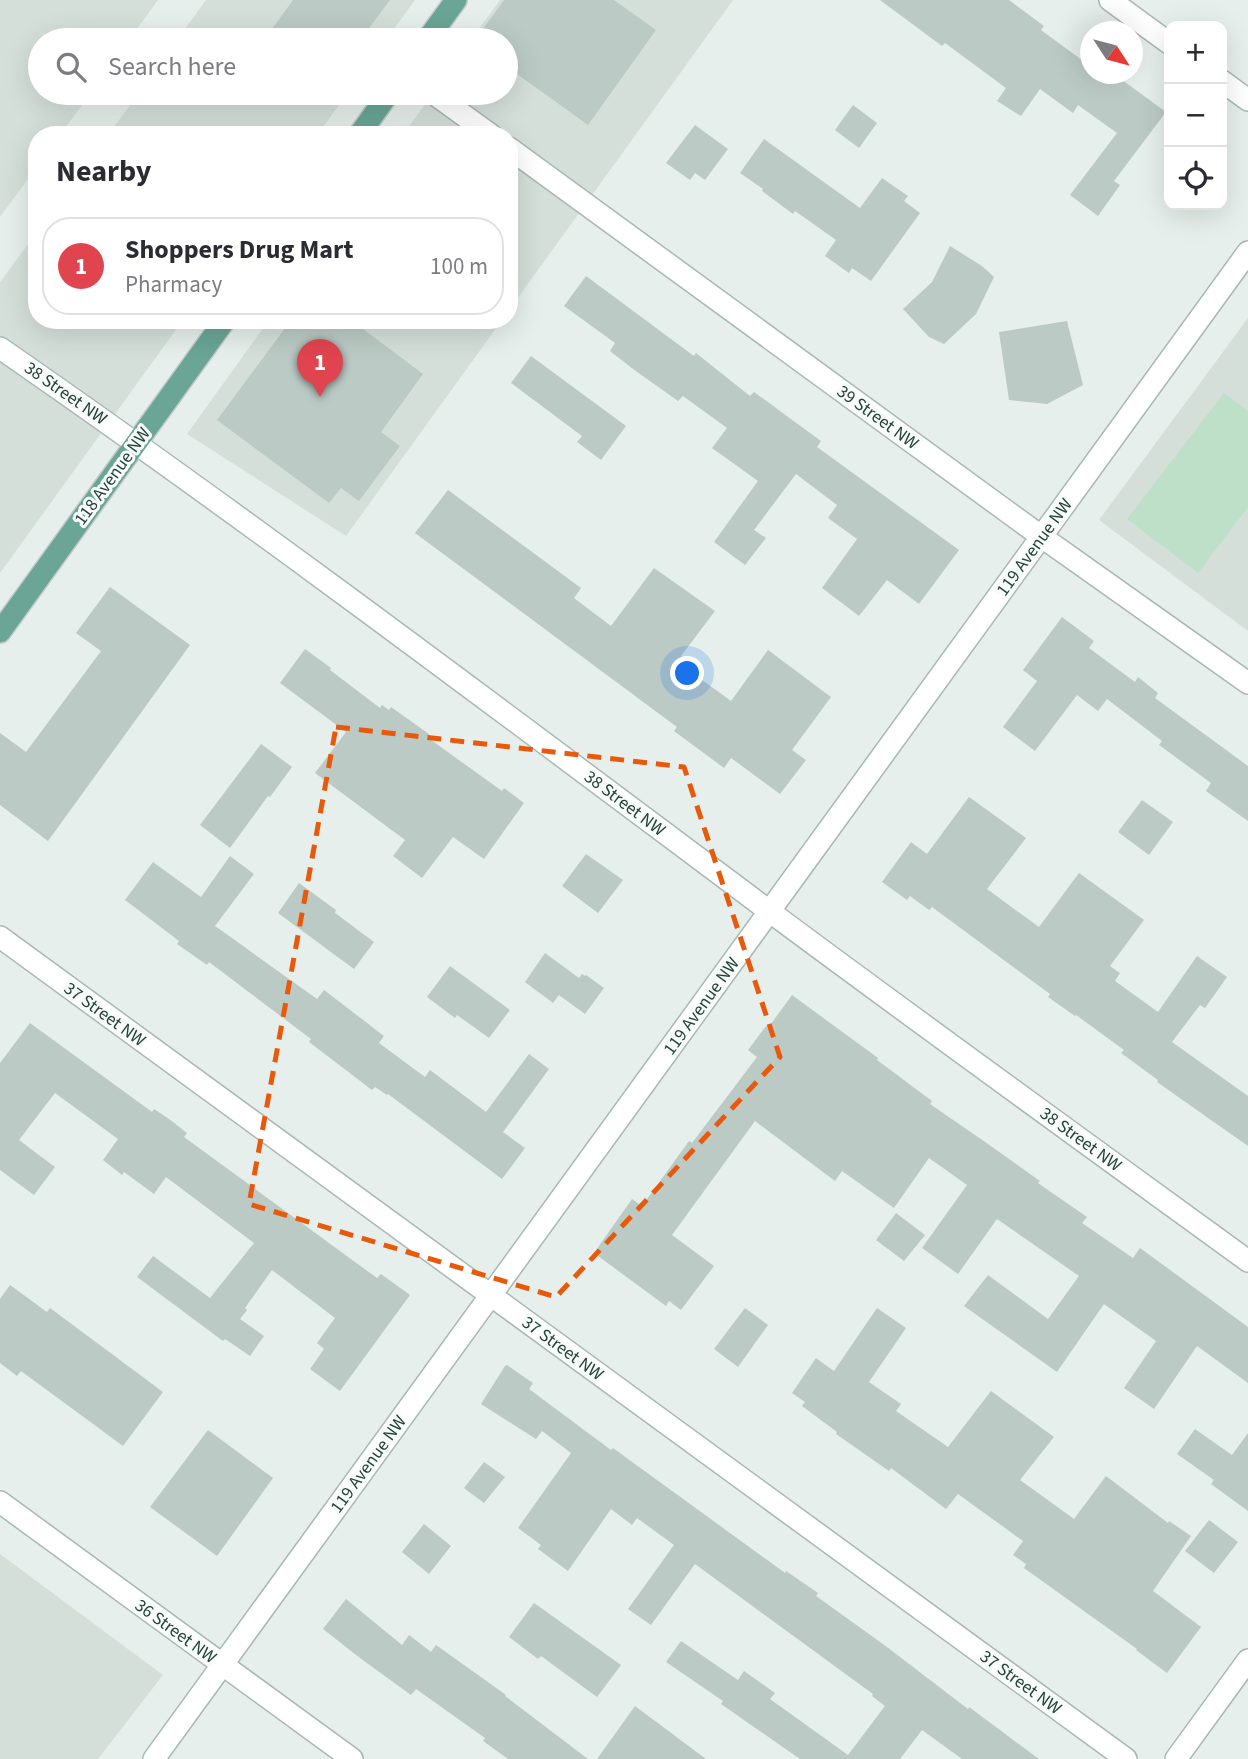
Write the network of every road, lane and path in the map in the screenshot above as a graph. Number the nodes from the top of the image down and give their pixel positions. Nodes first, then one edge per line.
1 (456, 0) edge
2 (1110, 0) edge
3 (436, 28) edge
4 (1164, 39) edge
5 (1226, 84) edge
6 (1248, 100) edge
7 (380, 105) edge
8 (450, 105) edge
9 (365, 126) edge
10 (479, 126) edge
11 (518, 155) edge
12 (1248, 251) edge
13 (219, 329) edge
14 (0, 348) edge
15 (137, 442) junction
16 (1041, 537) junction
17 (0, 632) edge
18 (1248, 683) edge
19 (770, 911) junction
20 (0, 937) edge
21 (1248, 1261) edge
22 (491, 1296) junction
23 (0, 1502) edge
24 (1248, 1660) edge
25 (223, 1665) junction
26 (154, 1759) edge
27 (352, 1759) edge
28 (1126, 1759) edge
29 (1176, 1759) edge

1 - 3 main road
2 - 4 street
5 - 6 street
7 - 9 main road
8 - 10 street
11 - 16 street, 39 Street NW
12 - 16 street, 119 Avenue NW
13 - 15 main road, 118 Avenue NW
14 - 15 street, 38 Street NW
15 - 17 main road, 118 Avenue NW
15 - 19 street, 38 Street NW
16 - 18 street, 39 Street NW
16 - 19 street, 119 Avenue NW
19 - 21 street, 38 Street NW
19 - 22 street, 119 Avenue NW
20 - 22 street, 37 Street NW
22 - 25 street, 119 Avenue NW
22 - 28 street, 37 Street NW
23 - 25 street, 36 Street NW
24 - 29 street
25 - 26 street, 119 Avenue NW
25 - 27 street, 36 Street NW

